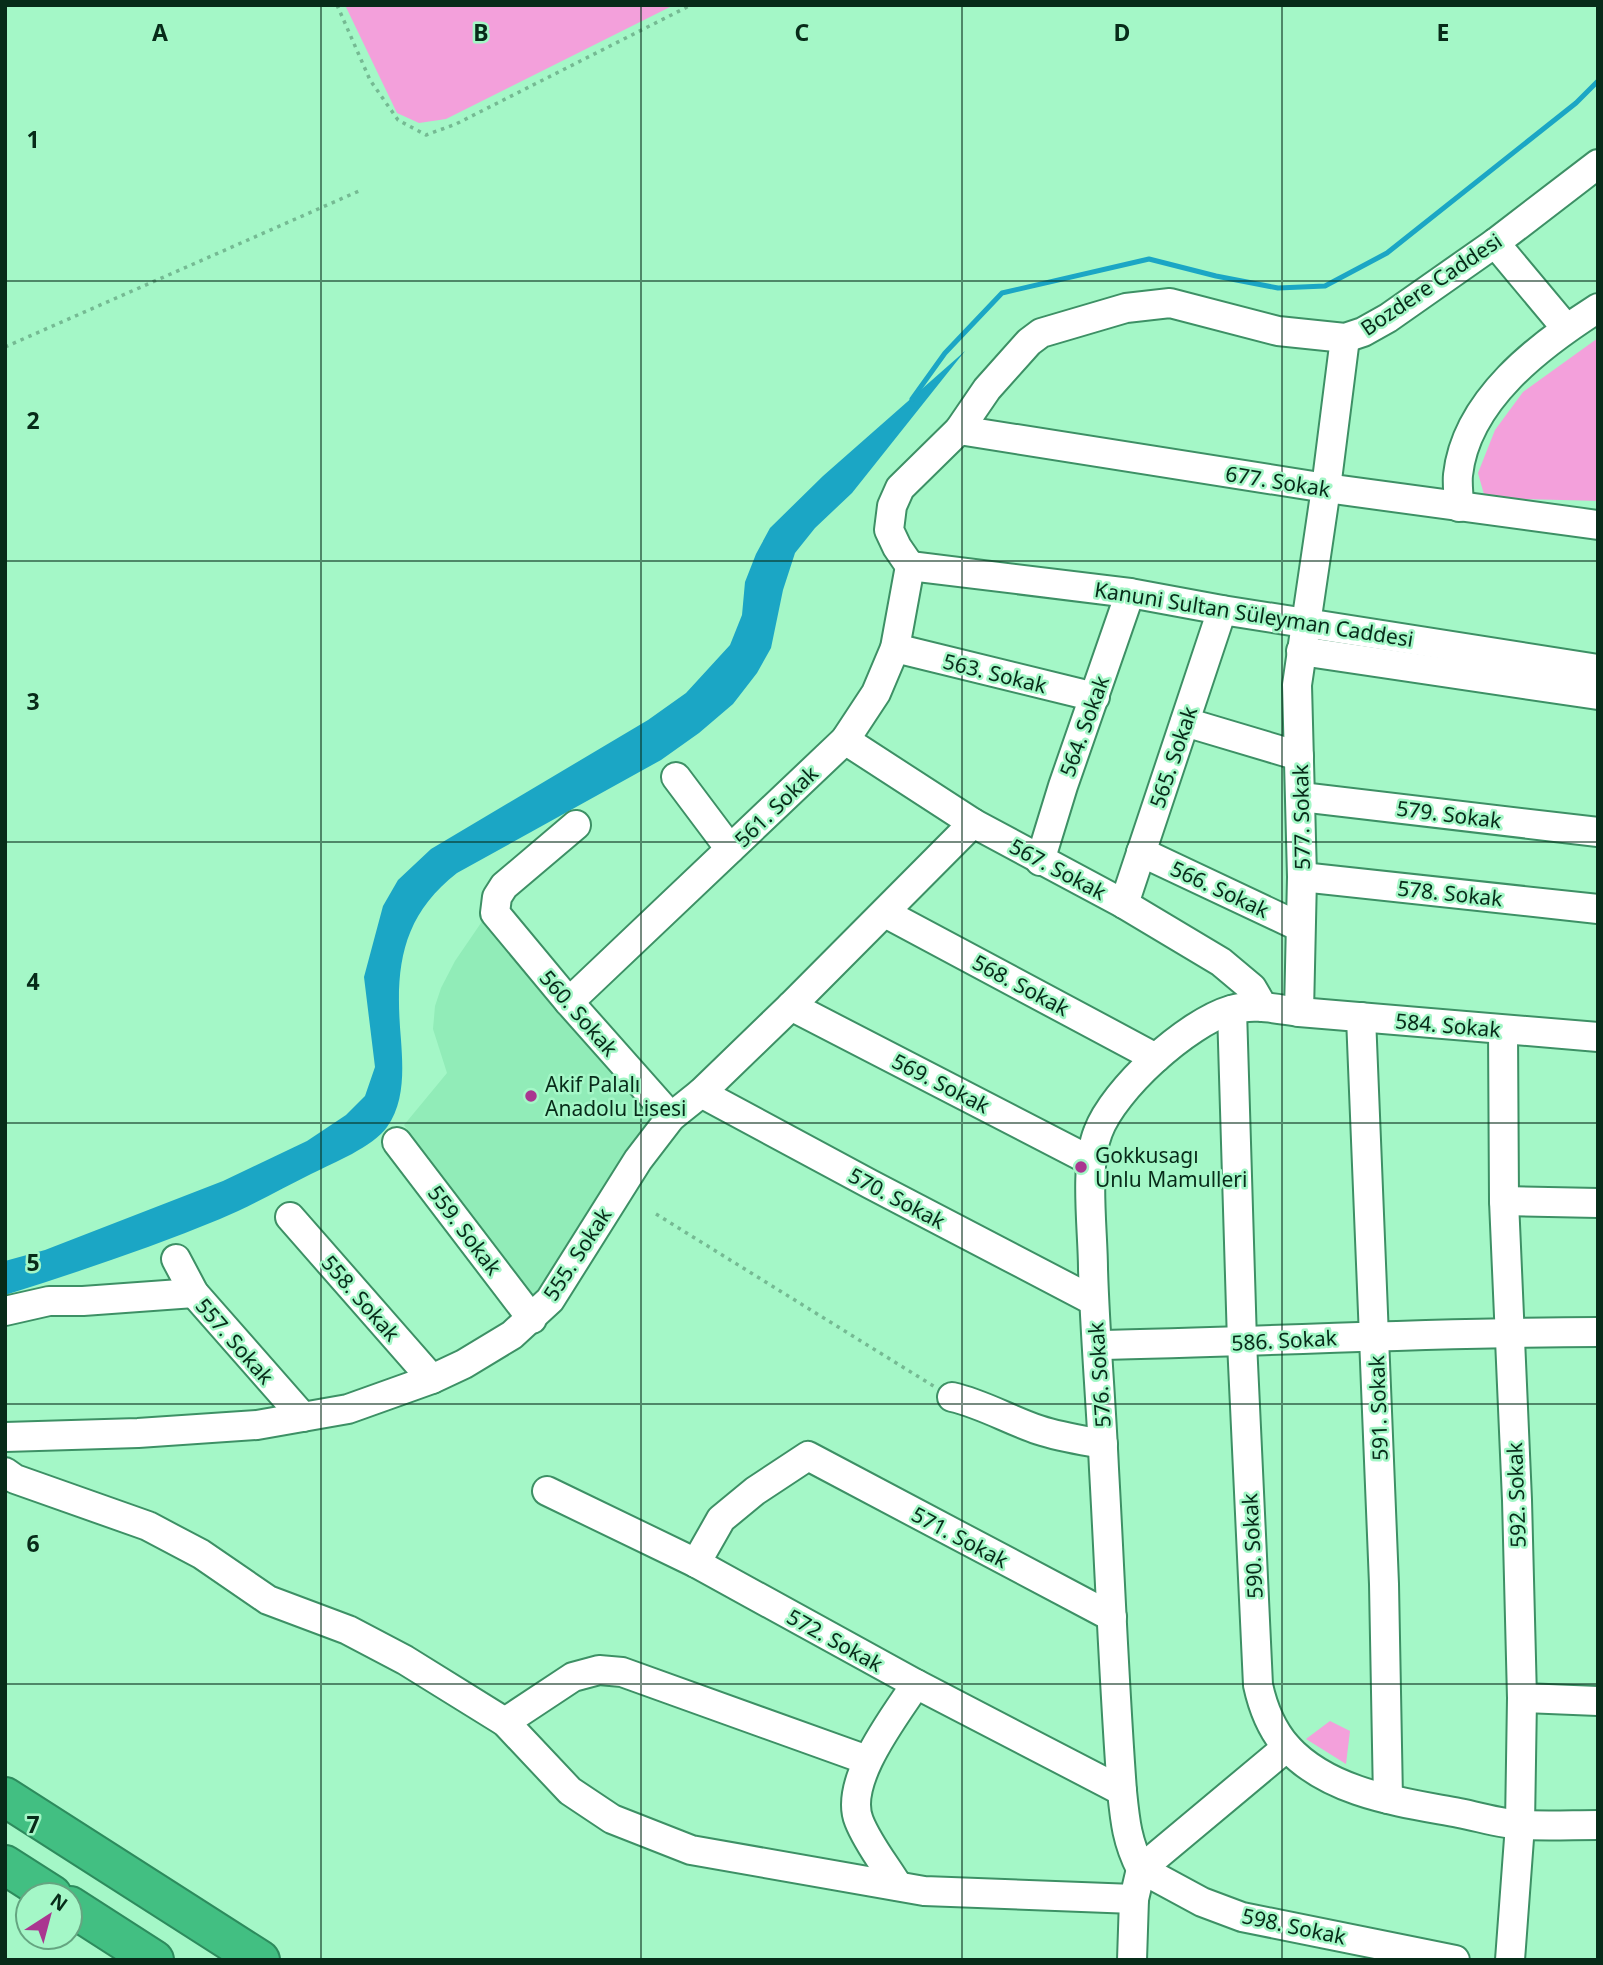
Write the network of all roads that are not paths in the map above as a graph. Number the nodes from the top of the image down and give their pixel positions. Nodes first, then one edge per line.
1 (1598, 164) edge
2 (1495, 243) junction
3 (1598, 308) edge
4 (1566, 328) junction
5 (1345, 338) junction
6 (959, 430) junction
7 (1326, 488) junction
8 (1459, 507) junction
9 (1598, 525) edge
10 (910, 566) junction
11 (1130, 593) junction
12 (1222, 610) junction
13 (1307, 623) junction
14 (895, 648) junction
15 (1301, 651) junction
16 (1598, 669) edge
17 (1598, 695) edge
18 (1095, 697) junction
19 (1185, 722) junction
20 (845, 740) junction
21 (1299, 755) junction
22 (676, 777) dead end
23 (1301, 797) junction
24 (973, 823) junction
25 (576, 825) dead end
26 (1598, 832) edge
27 (730, 849) junction
28 (1141, 852) junction
29 (1041, 861) junction
30 (1302, 877) junction
31 (1124, 904) junction
32 (1598, 909) edge
33 (885, 913) junction
34 (1300, 926) junction
35 (569, 1002) junction
36 (791, 1006) junction
37 (1263, 1007) junction
38 (1232, 1010) junction
39 (1299, 1012) junction
40 (1361, 1017) junction
41 (1503, 1030) junction
42 (1598, 1037) edge
43 (1156, 1058) junction
44 (701, 1093) junction
45 (671, 1117) junction
46 (397, 1142) dead end
47 (1091, 1161) junction
48 (1504, 1201) junction
49 (1598, 1203) edge
50 (290, 1217) dead end
51 (176, 1259) dead end
52 (194, 1293) junction
53 (1094, 1301) junction
54 (5, 1311) edge
55 (532, 1319) junction
56 (1510, 1332) junction
57 (1598, 1332) edge
58 (1375, 1335) junction
59 (1242, 1342) junction
60 (1097, 1345) junction
61 (432, 1379) junction
62 (952, 1397) road end
63 (303, 1417) junction
64 (5, 1437) edge
65 (1103, 1444) junction
66 (5, 1472) edge
67 (547, 1490) dead end
68 (696, 1563) junction
69 (1112, 1617) junction
70 (916, 1684) junction
71 (1522, 1699) junction
72 (1598, 1701) edge
73 (505, 1722) junction
74 (1287, 1747) junction
75 (867, 1760) junction
76 (1122, 1791) junction
77 (5, 1797) edge
78 (1388, 1799) junction
79 (1520, 1825) junction
80 (1598, 1825) edge
81 (5, 1866) edge
82 (1141, 1869) junction
83 (29, 1881) edge
84 (898, 1886) junction
85 (1134, 1899) junction
86 (84, 1916) edge
87 (84, 1918) edge
88 (143, 1960) edge
89 (154, 1960) edge
90 (260, 1960) edge
91 (1132, 1960) edge
92 (1455, 1960) edge
93 (1510, 1960) edge

1 - 2 street, Bozdere Caddesi
2 - 4 street
2 - 5 street, Bozdere Caddesi
3 - 4 street
4 - 8 street
5 - 6 street, Bozdere Caddesi
5 - 7 street, 577. Sokak
6 - 7 street, 677. Sokak
6 - 10 street, Bozdere Caddesi
7 - 8 street, 677. Sokak
7 - 13 street, 577. Sokak
8 - 9 street, 677. Sokak
10 - 11 street, Kanuni Sultan Süleyman Caddesi
10 - 14 street, 561. Sokak
11 - 12 street, Kanuni Sultan Süleyman Caddesi
11 - 18 street, 564. Sokak
12 - 13 street, Kanuni Sultan Süleyman Caddesi
12 - 19 street, 565. Sokak
13 - 15 street, 577. Sokak
13 - 16 street, Kanuni Sultan Süleyman Caddesi
14 - 18 street, 563. Sokak
14 - 20 street, 561. Sokak
15 - 17 street
15 - 21 street, 577. Sokak
18 - 29 street, 564. Sokak
19 - 21 street
19 - 28 street, 565. Sokak
20 - 24 street, 567. Sokak
20 - 27 street, 561. Sokak
21 - 23 street, 577. Sokak
22 - 27 street
23 - 26 street, 579. Sokak
23 - 30 street, 577. Sokak
24 - 29 street, 567. Sokak
24 - 33 street, 555. Sokak
25 - 35 street, 560. Sokak
27 - 35 street, 561. Sokak
28 - 31 street, 565. Sokak
28 - 34 street, 566. Sokak
29 - 31 street, 567. Sokak
30 - 32 street, 578. Sokak
30 - 34 street, 577. Sokak
31 - 37 street, 567. Sokak
33 - 36 street, 555. Sokak
33 - 43 street, 568. Sokak
34 - 39 street, 577. Sokak
35 - 45 street, 560. Sokak
36 - 44 street, 555. Sokak
36 - 47 street, 569. Sokak
37 - 38 street, 576. Sokak
37 - 39 street, 576. Sokak
38 - 43 street, 576. Sokak
38 - 59 street, 590. Sokak
39 - 40 street, 584. Sokak
40 - 41 street, 584. Sokak
40 - 58 street, 591. Sokak
41 - 42 street, 584. Sokak
41 - 48 street, 592. Sokak
43 - 47 street, 576. Sokak
44 - 45 street, 555. Sokak
44 - 53 street, 570. Sokak
45 - 55 street, 555. Sokak
46 - 55 street, 559. Sokak
47 - 53 street, 576. Sokak
48 - 49 street
48 - 56 street, 592. Sokak
50 - 61 street, 558. Sokak
51 - 52 street, 557. Sokak
52 - 54 street
52 - 63 street, 557. Sokak
53 - 60 street, 576. Sokak
55 - 61 street, 555. Sokak
56 - 57 street, 586. Sokak
56 - 58 street, 586. Sokak
56 - 71 street, 592. Sokak
58 - 59 street, 586. Sokak
58 - 78 street, 591. Sokak
59 - 60 street, 586. Sokak
59 - 74 street, 590. Sokak
60 - 65 street, 576. Sokak
61 - 63 street, 555. Sokak
62 - 65 street
63 - 64 street, 555. Sokak
65 - 69 street, 576. Sokak
66 - 73 street
67 - 68 street, 572. Sokak
68 - 69 street, 571. Sokak
68 - 70 street, 572. Sokak
69 - 76 street, 576. Sokak
70 - 75 street
70 - 76 street, 572. Sokak
71 - 72 street
71 - 79 street, 592. Sokak
73 - 75 street
73 - 84 street
74 - 78 street, 590. Sokak
74 - 82 street
75 - 84 street
76 - 82 street, 576. Sokak
77 - 90 highway
78 - 79 street, 590. Sokak
79 - 80 street, 590. Sokak
79 - 93 street, 592. Sokak
81 - 83 highway
82 - 85 street
82 - 92 street, 598. Sokak
84 - 85 street
85 - 91 street
86 - 89 highway
87 - 88 street

